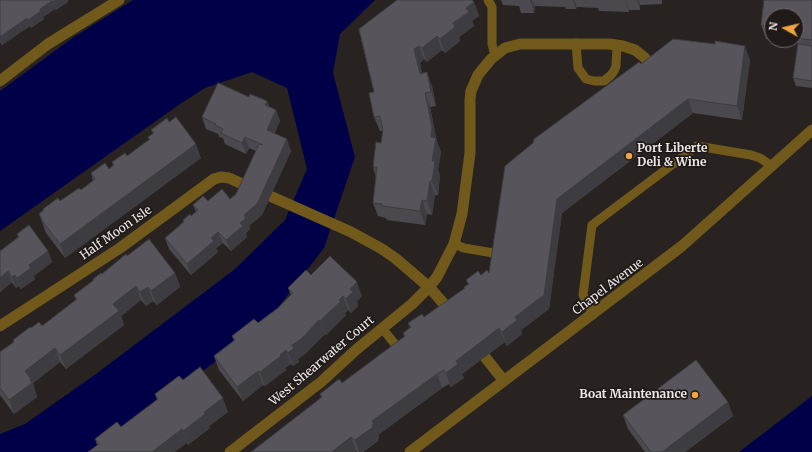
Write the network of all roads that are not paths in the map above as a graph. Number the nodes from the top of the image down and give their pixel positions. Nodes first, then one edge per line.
1 (119, 0) edge
2 (488, 0) edge
3 (576, 43) junction
4 (617, 45) junction
5 (495, 56) junction
6 (655, 71) edge
7 (0, 81) edge
8 (812, 130) edge
9 (772, 166) junction
10 (249, 187) edge
11 (270, 196) dead end
12 (454, 244) junction
13 (499, 254) edge
14 (429, 288) junction
15 (453, 314) edge
16 (592, 315) junction
17 (0, 326) edge
18 (382, 328) junction
19 (404, 356) edge
20 (485, 357) dead end
21 (504, 381) junction
22 (230, 452) edge
23 (410, 452) edge

1 - 7 street
2 - 5 lane
3 - 4 street, West Shearwater Court
3 - 4 lane
3 - 5 street, West Shearwater Court
4 - 6 street, West Shearwater Court
5 - 12 street, West Shearwater Court
8 - 9 street, Chapel Avenue
9 - 16 street, Chapel Avenue
9 - 16 lane
10 - 17 street, Half Moon Isle
11 - 14 street
12 - 13 lane
12 - 14 street, West Shearwater Court
14 - 15 street
14 - 18 street, West Shearwater Court
16 - 21 street, Chapel Avenue
18 - 19 lane
18 - 22 street, West Shearwater Court
20 - 21 street
21 - 23 street, Chapel Avenue

